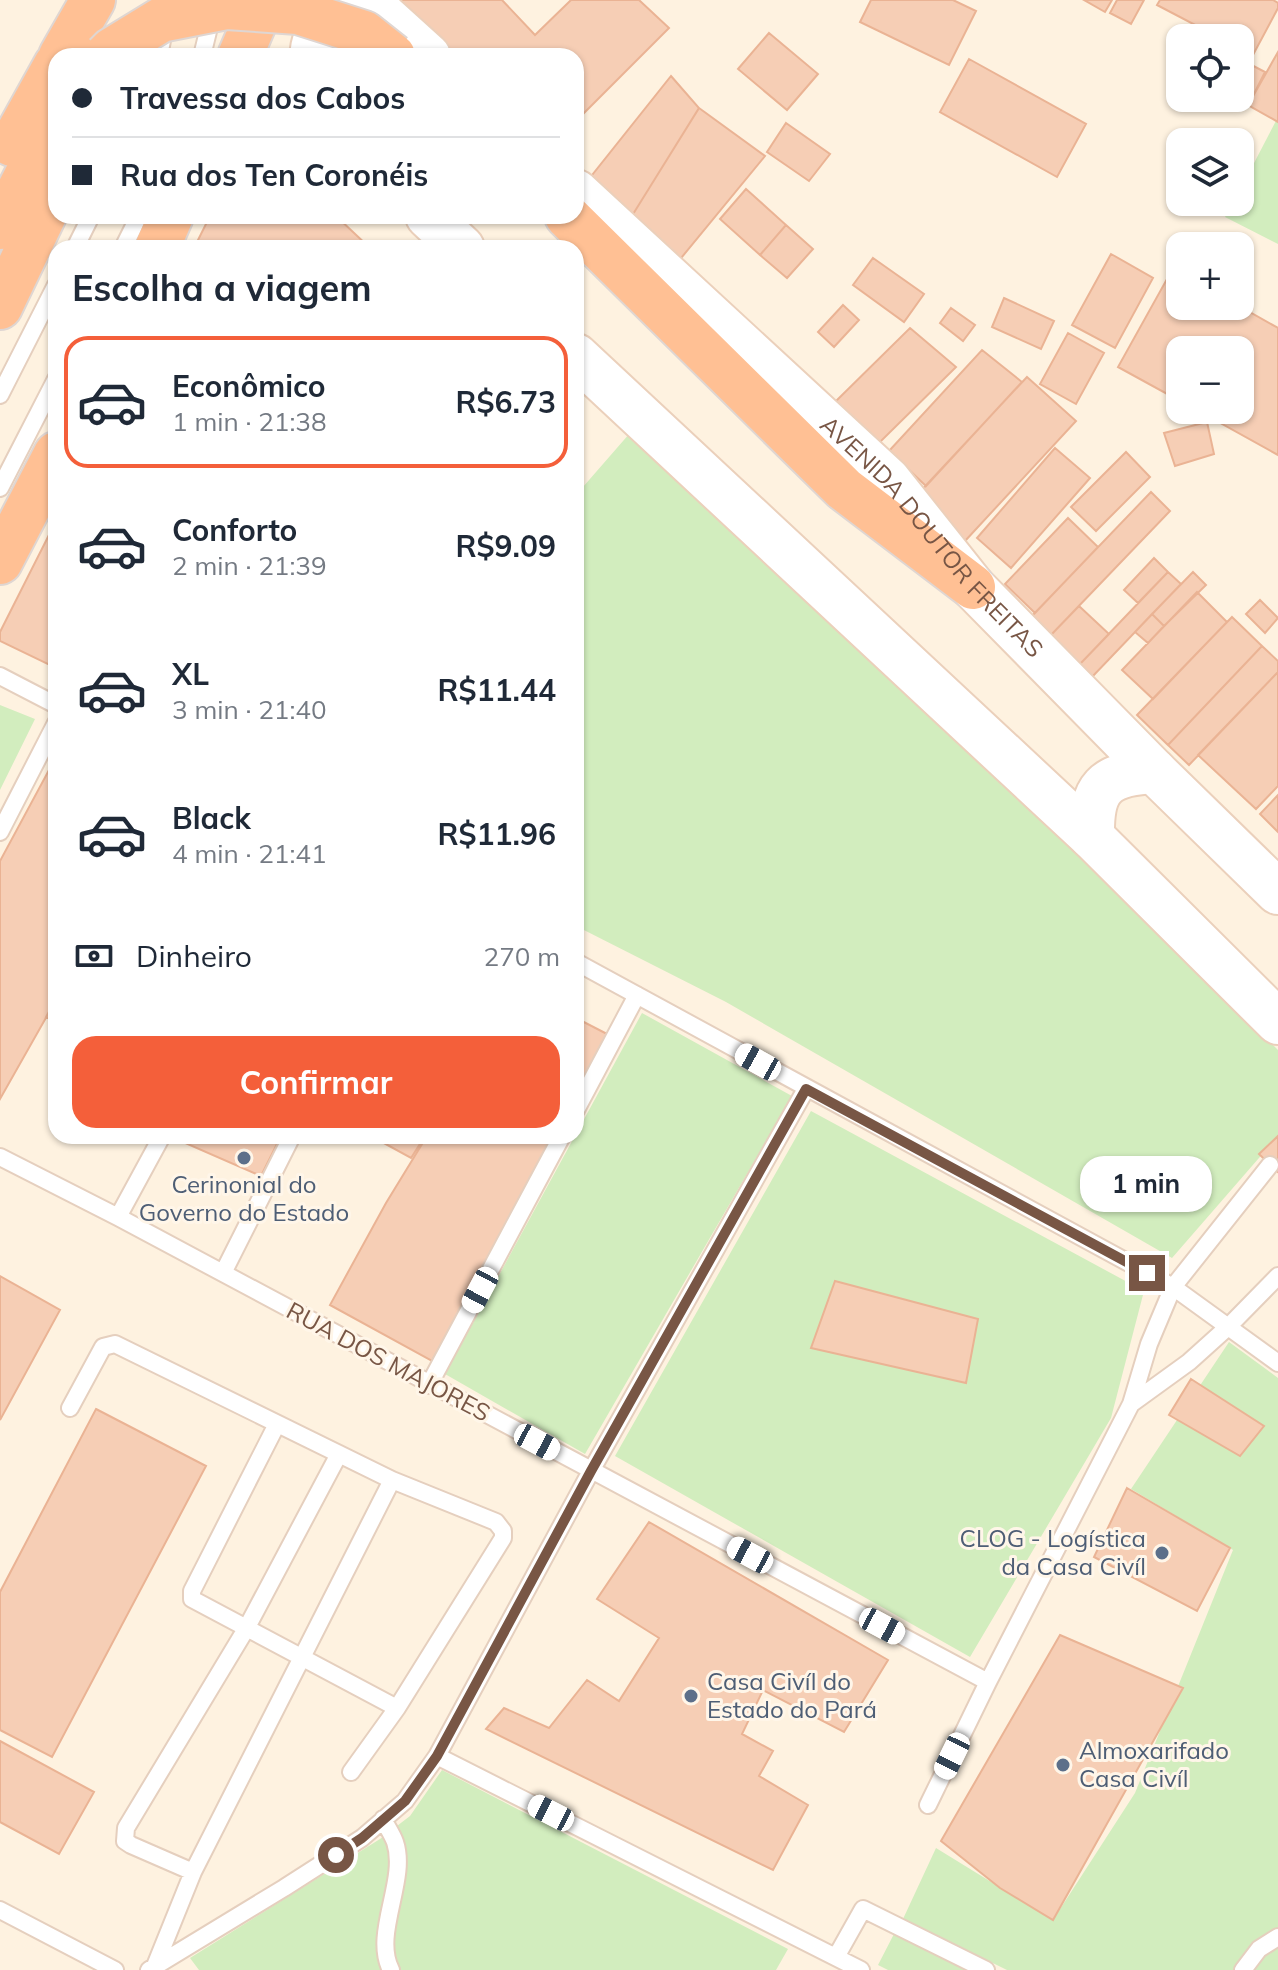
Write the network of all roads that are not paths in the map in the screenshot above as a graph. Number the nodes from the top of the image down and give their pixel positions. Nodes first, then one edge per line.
1 (93, 0) edge
2 (145, 0) edge
3 (171, 0) edge
4 (264, 0) edge
5 (211, 4) edge
6 (374, 6) edge
7 (66, 48) edge
8 (118, 48) edge
9 (124, 48) edge
10 (161, 48) edge
11 (203, 48) edge
12 (243, 48) edge
13 (249, 48) edge
14 (314, 48) edge
15 (383, 48) edge
16 (419, 48) edge
17 (48, 80) edge
18 (48, 134) edge
19 (0, 168) edge
20 (584, 199) edge
21 (48, 207) edge
22 (436, 224) edge
23 (575, 224) edge
24 (0, 227) edge
25 (454, 240) edge
26 (48, 301) edge
27 (0, 307) edge
28 (584, 364) edge
29 (0, 395) edge
30 (48, 395) edge
31 (48, 469) edge
32 (0, 488) edge
33 (0, 562) edge
34 (964, 580) junction
35 (0, 676) edge
36 (48, 701) edge
37 (48, 739) edge
38 (1154, 771) junction
39 (0, 832) edge
40 (1092, 837) junction
41 (1278, 892) edge
42 (584, 966) edge
43 (637, 995) junction
44 (1278, 1022) edge
45 (806, 1089) junction
46 (584, 1095) edge
47 (158, 1144) edge
48 (288, 1144) edge
49 (558, 1144) edge
50 (0, 1157) edge
51 (1270, 1165) dead end
52 (118, 1217) junction
53 (223, 1273) junction
54 (1278, 1276) edge
55 (1173, 1287) junction
56 (1229, 1326) junction
57 (1278, 1363) edge
58 (429, 1385) junction
59 (1131, 1404) junction
60 (70, 1408) dead end
61 (277, 1424) junction
62 (339, 1454) junction
63 (591, 1471) junction
64 (392, 1480) junction
65 (246, 1629) junction
66 (303, 1658) junction
67 (988, 1682) junction
68 (397, 1708) junction
69 (437, 1756) junction
70 (351, 1772) dead end
71 (928, 1805) dead end
72 (383, 1819) junction
73 (193, 1872) junction
74 (0, 1910) edge
75 (1278, 1937) edge
76 (836, 1957) junction
77 (152, 1968) edge
78 (115, 1970) edge
79 (391, 1970) edge
80 (861, 1970) edge
81 (986, 1970) edge
82 (1243, 1970) edge

1 - 7 highway
2 - 9 highway
3 - 10 lane
4 - 13 highway
5 - 11 lane
5 - 12 main road
6 - 14 main road
6 - 16 main road
8 - 15 highway, bridge
17 - 19 highway
18 - 24 highway
20 - 34 main road, AVENIDA DOUTOR FREITAS
21 - 27 highway
22 - 25 main road
23 - 34 highway
26 - 29 lane
28 - 40 main road
30 - 32 lane
31 - 33 highway
34 - 38 main road, AVENIDA DOUTOR FREITAS
35 - 36 lane
37 - 39 lane
38 - 40 main road
38 - 41 main road, AVENIDA DOUTOR FREITAS
40 - 44 main road
42 - 43 lane
43 - 45 lane
43 - 46 lane
45 - 55 lane
45 - 63 lane
47 - 52 lane
48 - 53 lane
49 - 58 lane
50 - 52 lane, RUA DOS MAJORES
51 - 55 lane
52 - 53 lane, RUA DOS MAJORES
53 - 58 lane, RUA DOS MAJORES
54 - 56 lane
55 - 56 lane
55 - 59 lane
56 - 57 lane
56 - 59 lane
58 - 63 lane, RUA DOS MAJORES
59 - 67 lane
60 - 61 lane
61 - 62 lane
61 - 65 lane
62 - 64 lane
62 - 65 lane
63 - 67 lane, RUA DOS MAJORES
63 - 69 lane
64 - 66 lane
64 - 68 lane
65 - 66 lane
65 - 73 lane
66 - 68 lane
66 - 73 lane
67 - 71 lane
68 - 70 lane
69 - 72 lane
69 - 76 lane
72 - 77 lane
72 - 79 lane
73 - 77 lane
74 - 78 lane
75 - 82 lane
76 - 80 lane
76 - 81 lane

